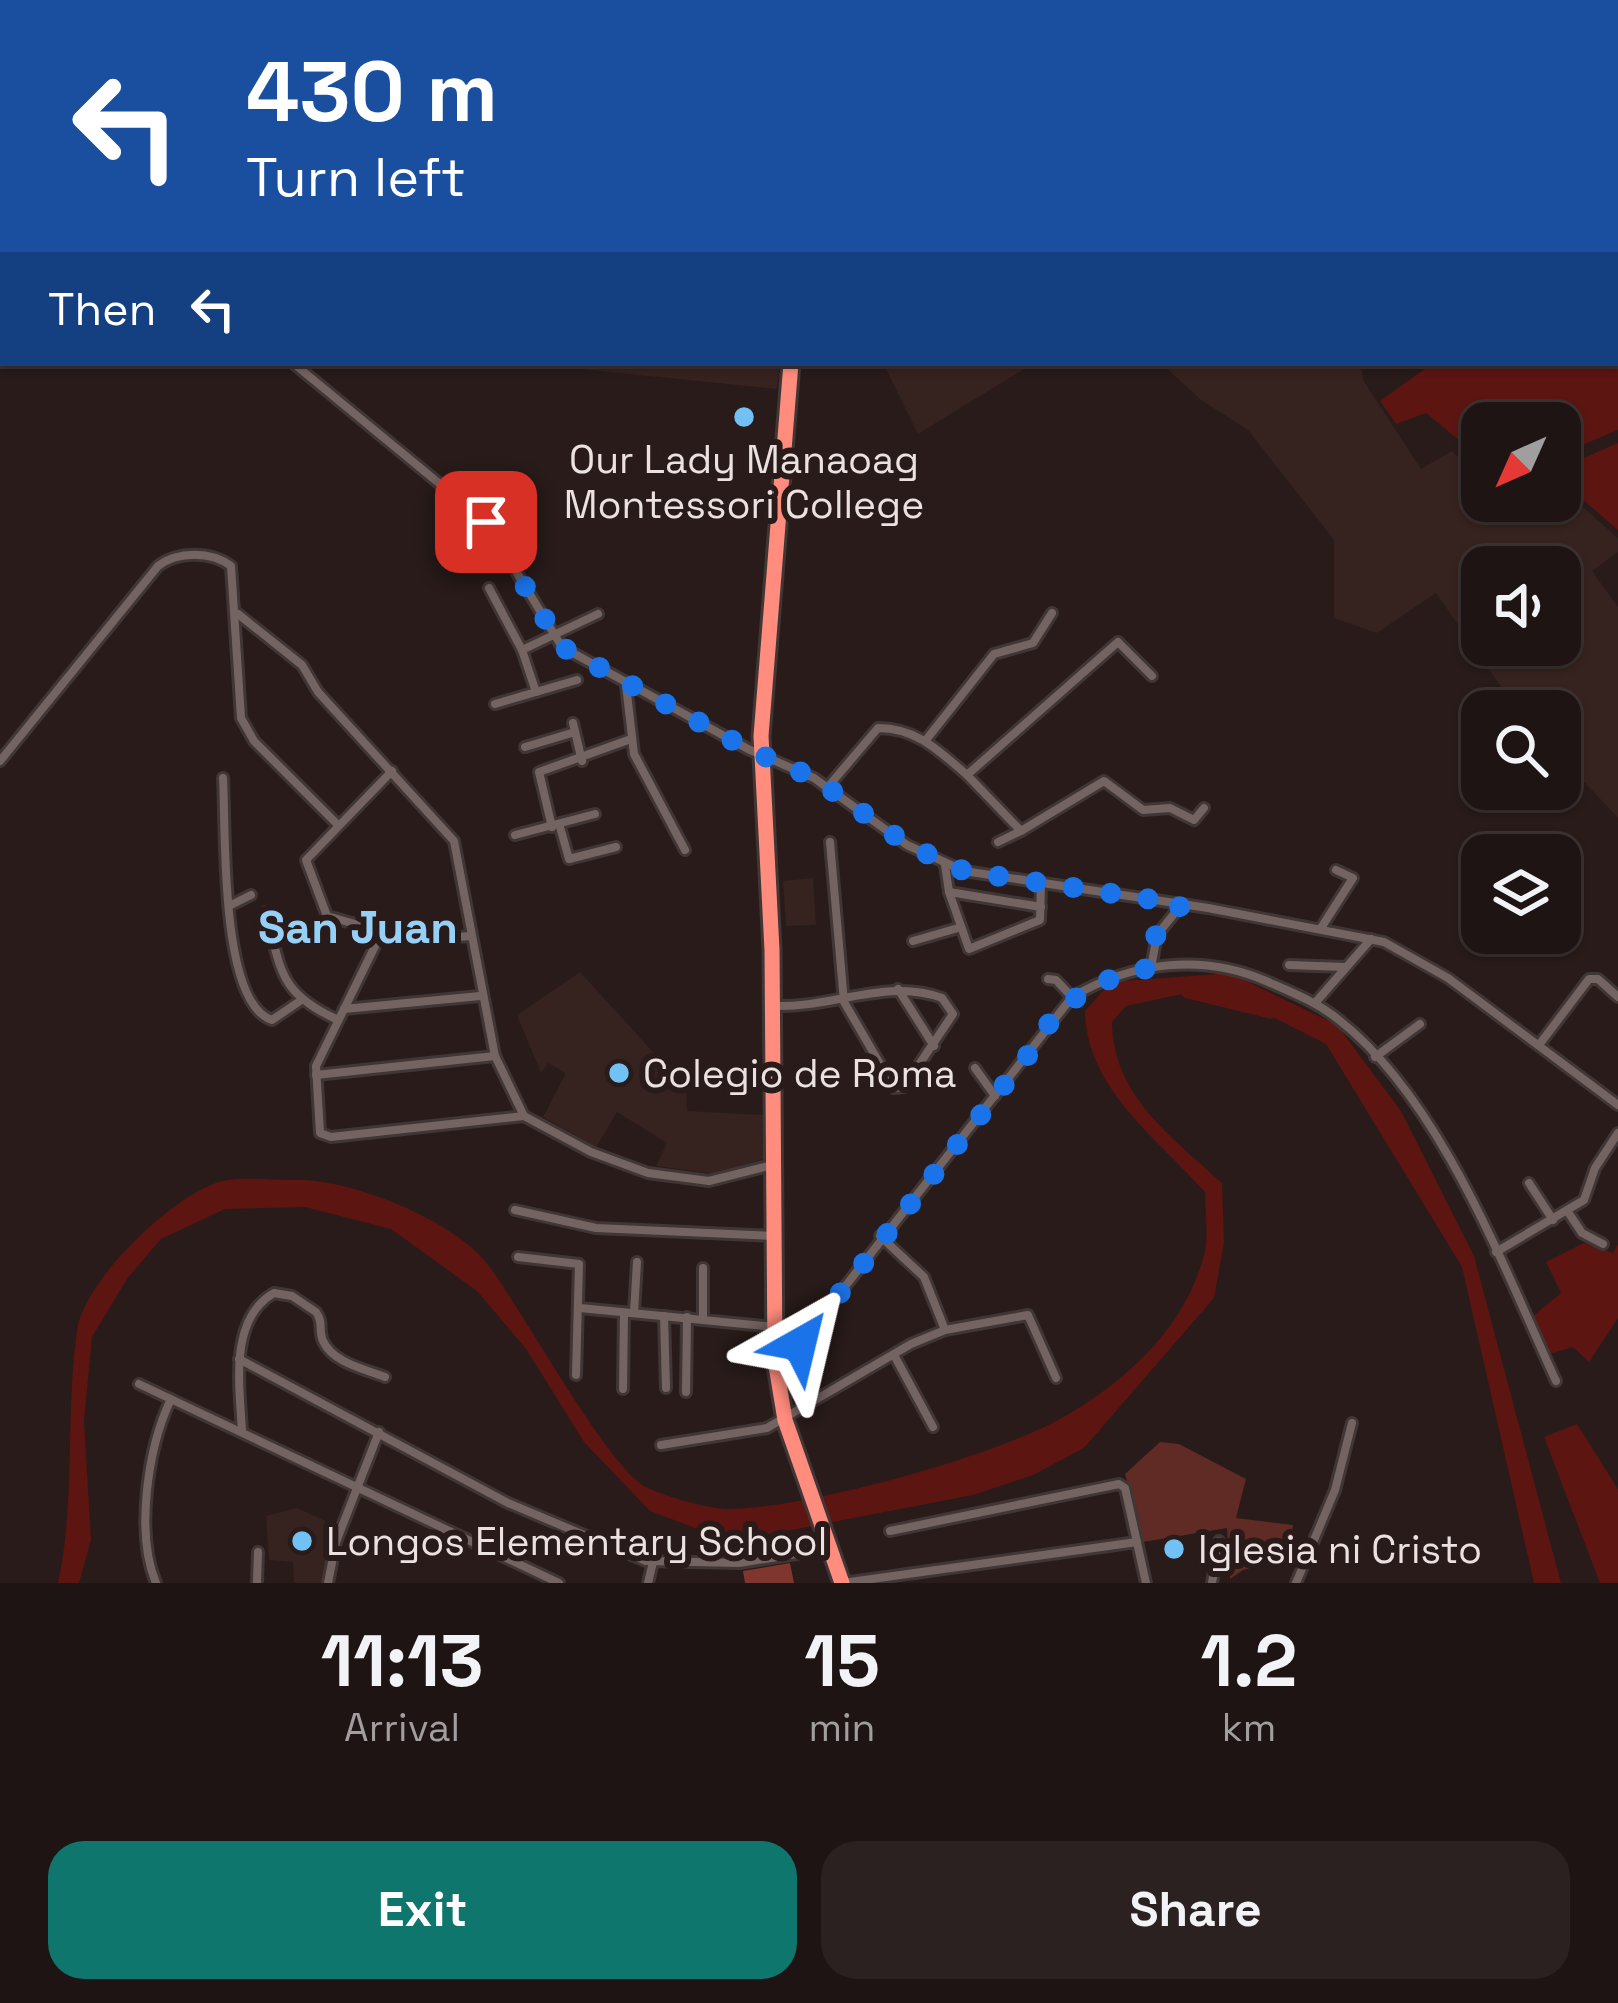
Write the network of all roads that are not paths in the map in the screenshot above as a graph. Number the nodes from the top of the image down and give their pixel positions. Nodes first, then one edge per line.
1 (297, 366) edge
2 (790, 366) edge
3 (489, 588) dead end
4 (238, 614) junction
5 (598, 614) dead end
6 (1052, 614) dead end
7 (554, 640) junction
8 (522, 650) junction
9 (1152, 676) dead end
10 (577, 680) dead end
11 (626, 685) junction
12 (536, 692) junction
13 (495, 704) dead end
14 (631, 740) junction
15 (926, 740) junction
16 (525, 747) dead end
17 (762, 755) junction
18 (582, 760) junction
19 (0, 761) edge
20 (392, 771) junction
21 (967, 775) junction
22 (223, 778) dead end
23 (827, 788) junction
24 (1204, 808) dead end
25 (596, 814) dead end
26 (338, 825) junction
27 (556, 827) junction
28 (1022, 831) junction
29 (515, 836) dead end
30 (830, 842) dead end
31 (998, 842) dead end
32 (616, 847) dead end
33 (685, 850) dead end
34 (945, 865) junction
35 (1336, 870) dead end
36 (1041, 882) junction
37 (949, 892) junction
38 (251, 895) dead end
39 (1182, 904) junction
40 (229, 906) junction
41 (1041, 907) junction
42 (266, 912) dead end
43 (958, 928) junction
44 (1321, 928) junction
45 (381, 934) junction
46 (471, 936) junction
47 (1371, 939) junction
48 (913, 941) dead end
49 (1289, 965) dead end
50 (1150, 968) junction
51 (1347, 968) junction
52 (1048, 980) dead end
53 (897, 988) junction
54 (480, 996) junction
55 (1072, 997) junction
56 (1618, 997) edge
57 (300, 1001) junction
58 (844, 1002) junction
59 (1315, 1003) junction
60 (773, 1006) junction
61 (343, 1009) junction
62 (336, 1019) junction
63 (1420, 1024) dead end
64 (1539, 1045) junction
65 (934, 1046) junction
66 (495, 1056) junction
67 (1375, 1057) junction
68 (975, 1068) dead end
69 (316, 1075) junction
70 (994, 1096) junction
71 (1618, 1105) edge
72 (524, 1116) junction
73 (1618, 1133) edge
74 (772, 1165) junction
75 (1528, 1183) dead end
76 (515, 1210) dead end
77 (1568, 1212) junction
78 (1553, 1220) junction
79 (775, 1236) junction
80 (880, 1236) junction
81 (1603, 1244) dead end
82 (1496, 1252) junction
83 (518, 1257) dead end
84 (637, 1262) dead end
85 (703, 1268) dead end
86 (580, 1308) junction
87 (630, 1313) junction
88 (664, 1316) junction
89 (687, 1317) junction
90 (703, 1319) junction
91 (775, 1328) junction
92 (944, 1330) junction
93 (894, 1355) junction
94 (239, 1359) junction
95 (776, 1367) junction
96 (576, 1375) dead end
97 (385, 1377) dead end
98 (1056, 1378) dead end
99 (1556, 1381) dead end
100 (139, 1384) dead end
101 (666, 1388) dead end
102 (623, 1389) dead end
103 (686, 1392) dead end
104 (171, 1399) junction
105 (785, 1420) junction
106 (1352, 1423) dead end
107 (933, 1427) dead end
108 (242, 1432) junction
109 (379, 1432) junction
110 (661, 1445) dead end
111 (355, 1485) junction
112 (890, 1532) dead end
113 (1219, 1541) dead end
114 (1137, 1542) junction
115 (828, 1544) junction
116 (257, 1552) dead end
117 (653, 1562) junction
118 (156, 1583) edge
119 (257, 1583) edge
120 (328, 1583) edge
121 (559, 1583) edge
122 (648, 1583) edge
123 (843, 1583) edge
124 (1146, 1583) edge
125 (1212, 1583) edge
126 (1296, 1583) edge

1 - 7 street
2 - 17 highway
3 - 8 street
4 - 19 street
4 - 20 street
4 - 26 street
5 - 7 street
6 - 15 street
7 - 8 street
7 - 11 street
8 - 12 street
9 - 21 street
10 - 12 street
11 - 14 street
11 - 17 street
12 - 13 street
14 - 18 street
14 - 33 street
15 - 21 street
15 - 23 street
16 - 18 street
17 - 23 street
17 - 60 highway
18 - 27 street
20 - 26 street
20 - 46 street
21 - 28 street
22 - 40 street
23 - 34 street
24 - 28 street
25 - 27 street
26 - 45 street
27 - 29 street
27 - 32 street
28 - 31 street
30 - 58 street
34 - 36 street
34 - 37 street
35 - 44 street
36 - 39 street
36 - 41 street
37 - 41 street
37 - 43 street
38 - 40 street
39 - 44 street
39 - 50 street
40 - 57 street
41 - 43 street
42 - 57 street
43 - 48 street
44 - 47 street
45 - 46 street
45 - 61 street
46 - 54 street
47 - 51 street
47 - 64 street
49 - 51 street
50 - 55 street
50 - 59 street
51 - 59 street
52 - 55 street
53 - 58 street
53 - 65 street
53 - 65 street
54 - 61 street
54 - 66 street
55 - 70 street
56 - 64 street
57 - 62 street
58 - 60 street
58 - 65 street
59 - 67 street
60 - 74 highway
61 - 62 street
62 - 69 street
63 - 67 street
64 - 71 street
66 - 69 street
66 - 72 street
67 - 82 street
68 - 70 street
69 - 72 street
70 - 80 street
72 - 74 street
73 - 77 street
74 - 79 highway
75 - 78 street
76 - 79 street
77 - 78 street
77 - 81 street
78 - 82 street
79 - 91 highway
80 - 92 street
80 - 95 street
82 - 99 street
83 - 86 street
84 - 87 street
85 - 90 street
86 - 87 street
86 - 96 street
87 - 88 street
87 - 102 street
88 - 89 street
88 - 101 street
89 - 90 street
89 - 103 street
90 - 91 street
91 - 95 highway
92 - 93 street
92 - 98 street
93 - 105 street
93 - 107 street
94 - 97 street
94 - 108 street
94 - 109 street
95 - 105 highway
100 - 104 street
104 - 108 street
104 - 118 street
105 - 110 street
105 - 115 highway
106 - 126 street
108 - 111 street
109 - 111 street
109 - 117 street
111 - 120 street
111 - 121 street
112 - 114 street
113 - 125 street
114 - 123 street
114 - 124 street
115 - 117 street
115 - 123 highway
116 - 119 street
117 - 122 street

